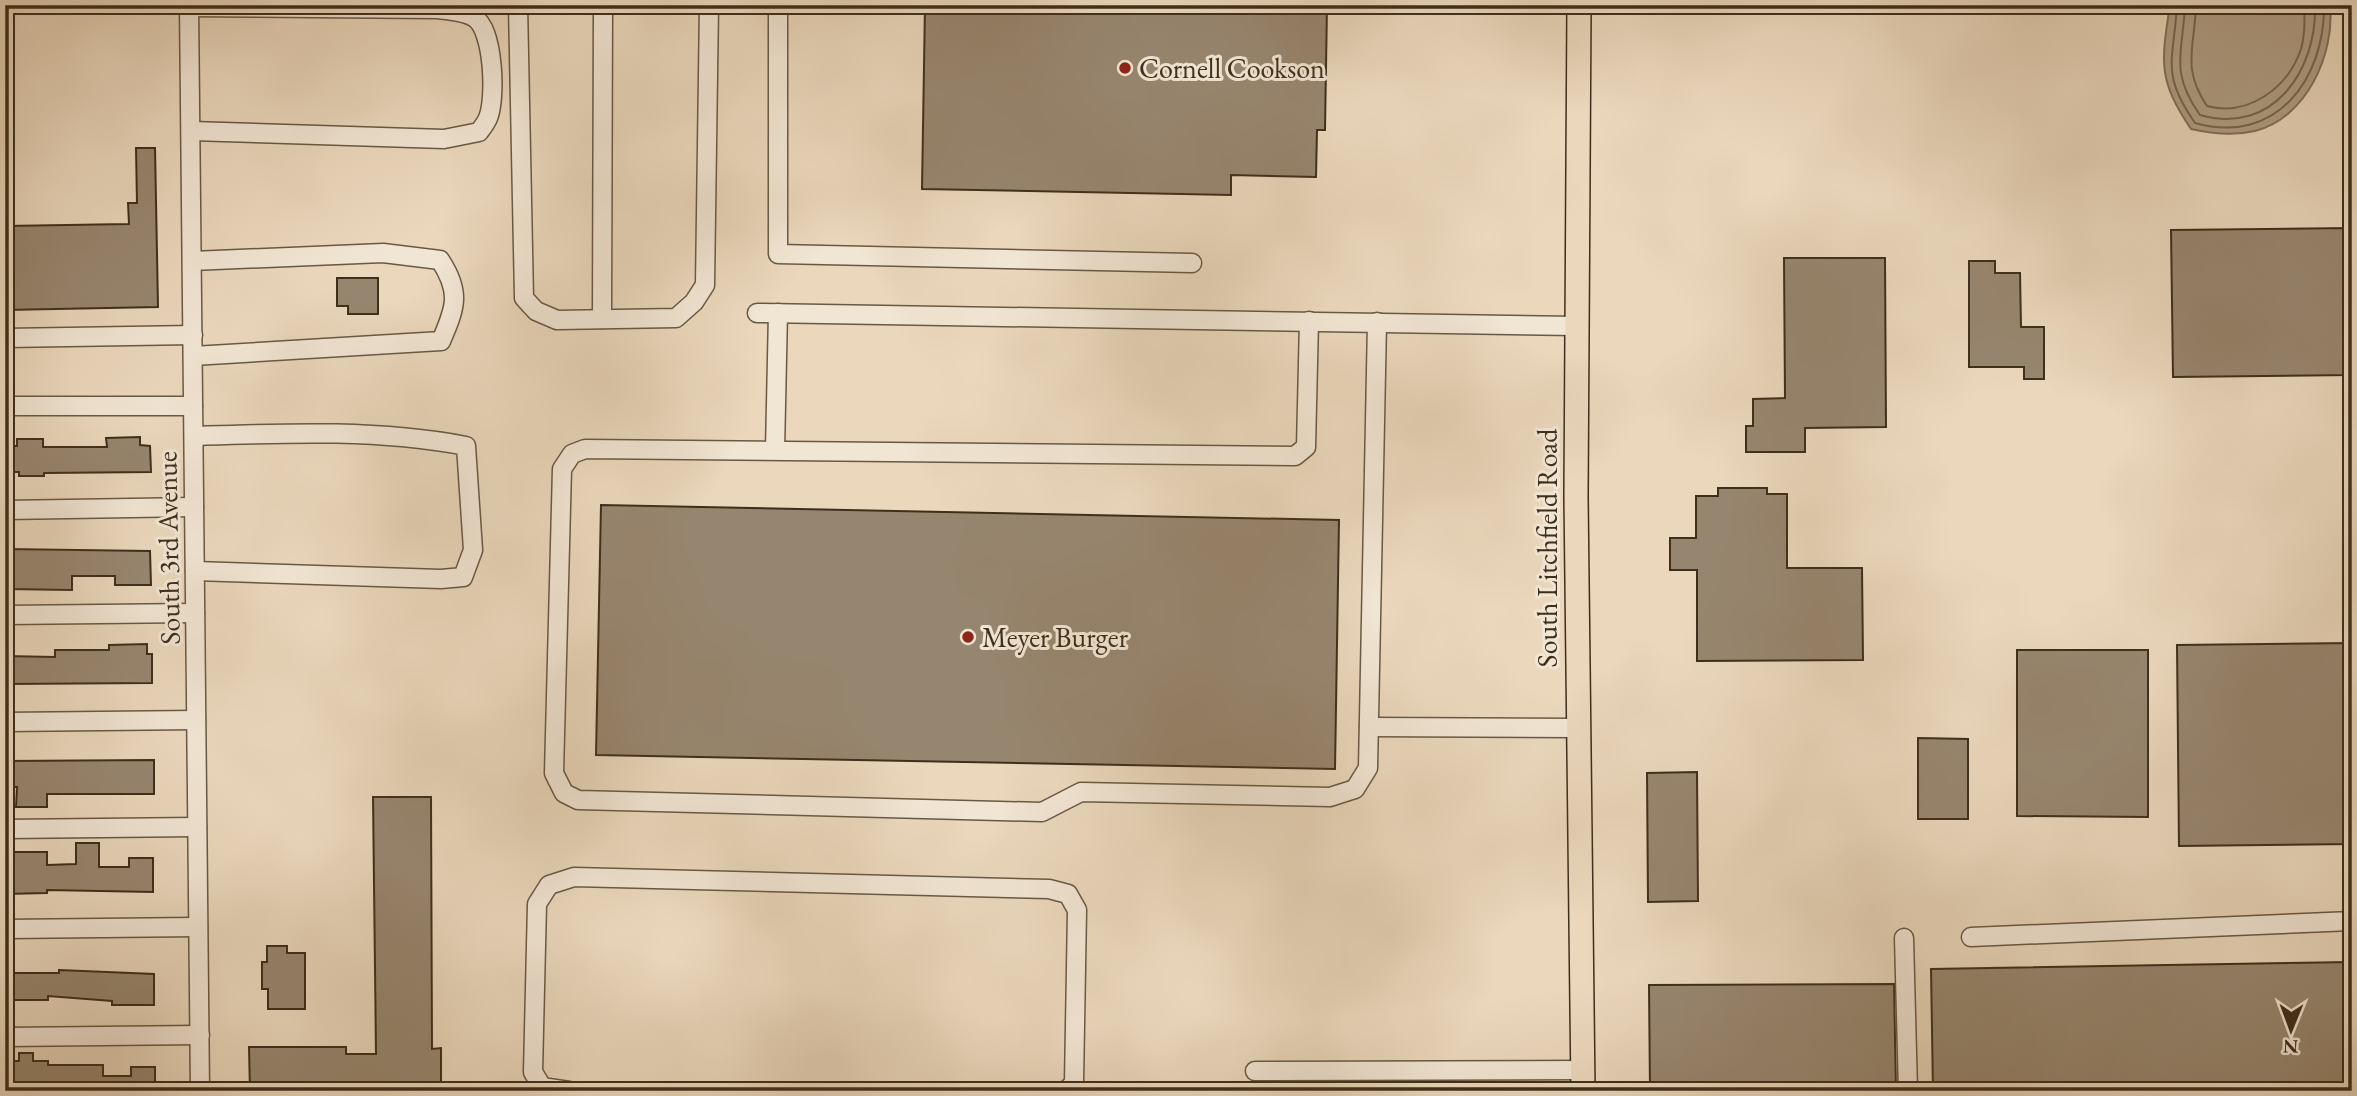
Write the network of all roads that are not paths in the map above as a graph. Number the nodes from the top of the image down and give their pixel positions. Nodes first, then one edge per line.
1 (518, 5) edge
2 (603, 5) edge
3 (709, 5) edge
4 (778, 5) edge
5 (1579, 5) edge
6 (189, 6) edge
7 (191, 131) junction
8 (192, 261) junction
9 (1192, 264) dead end
10 (757, 313) dead end
11 (778, 313) junction
12 (601, 319) junction
13 (1309, 321) junction
14 (1377, 322) junction
15 (1576, 326) junction
16 (192, 335) junction
17 (5, 338) edge
18 (193, 356) junction
19 (193, 406) junction
20 (5, 407) edge
21 (194, 436) junction
22 (775, 450) junction
23 (194, 507) junction
24 (5, 510) edge
25 (195, 571) junction
26 (195, 613) junction
27 (5, 615) edge
28 (197, 720) junction
29 (5, 722) edge
30 (1368, 727) junction
31 (1578, 727) junction
32 (197, 827) junction
33 (5, 829) edge
34 (2352, 921) edge
35 (198, 927) junction
36 (5, 929) edge
37 (1971, 937) dead end
38 (1904, 938) dead end
39 (200, 1035) junction
40 (5, 1037) edge
41 (1255, 1071) dead end
42 (1583, 1080) edge
43 (200, 1091) edge
44 (569, 1091) edge
45 (1066, 1091) edge
46 (1908, 1091) edge

1 - 12 street
2 - 12 street
3 - 12 street
4 - 9 street
5 - 15 main road, South Litchfield Road
6 - 7 street, South 3rd Avenue
6 - 7 street
7 - 8 street, South 3rd Avenue
8 - 16 street, South 3rd Avenue
8 - 18 street
10 - 11 street
11 - 13 street
11 - 22 street
13 - 14 street
13 - 22 street
14 - 15 street
14 - 30 street
15 - 31 main road, South Litchfield Road
16 - 17 street
16 - 18 street, South 3rd Avenue
18 - 19 street, South 3rd Avenue
19 - 20 street
19 - 21 street, South 3rd Avenue
21 - 23 street, South 3rd Avenue
21 - 25 street
22 - 30 street
23 - 24 street
23 - 25 street, South 3rd Avenue
25 - 26 street, South 3rd Avenue
26 - 27 street
26 - 28 street, South 3rd Avenue
28 - 29 street
28 - 32 street, South 3rd Avenue
30 - 31 street
31 - 42 main road, South Litchfield Road
32 - 33 street
32 - 35 street, South 3rd Avenue
34 - 37 street
35 - 36 street
35 - 39 street, South 3rd Avenue
38 - 46 street
39 - 40 street
39 - 43 street, South 3rd Avenue
41 - 42 street
44 - 45 street

